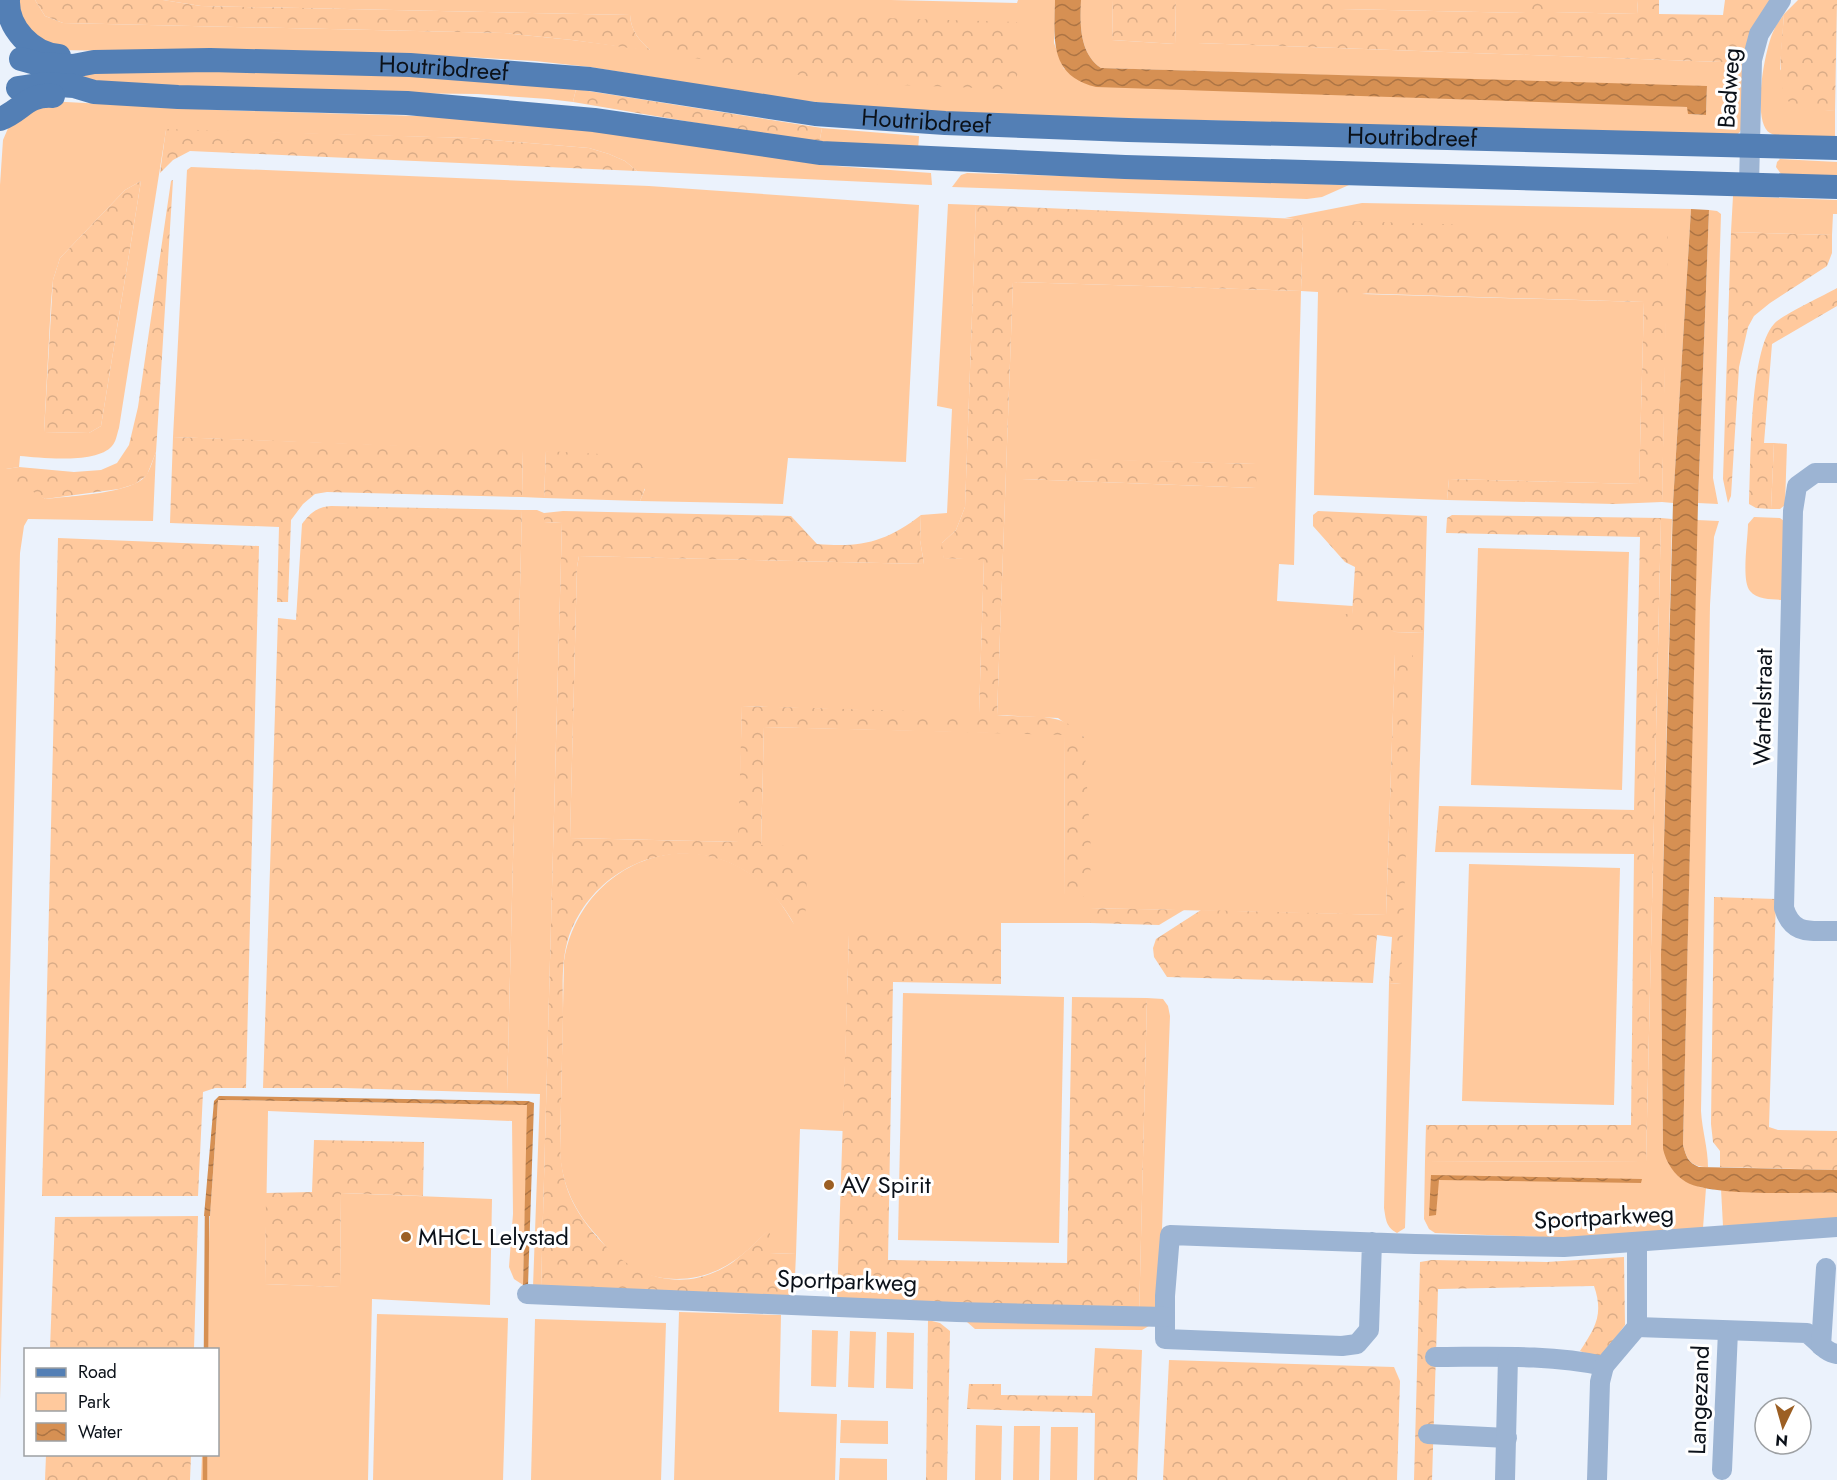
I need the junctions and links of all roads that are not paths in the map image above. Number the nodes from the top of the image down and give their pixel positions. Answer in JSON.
{"nodes":[{"id":1,"x":8,"y":0,"type":"edge"},
{"id":2,"x":1781,"y":0,"type":"edge"},
{"id":3,"x":0,"y":34,"type":"edge"},
{"id":4,"x":21,"y":59,"type":"junction"},
{"id":5,"x":94,"y":62,"type":"junction"},
{"id":6,"x":14,"y":100,"type":"edge"},
{"id":7,"x":0,"y":119,"type":"edge"},
{"id":8,"x":1751,"y":146,"type":"junction"},
{"id":9,"x":1837,"y":148,"type":"edge"},
{"id":10,"x":1749,"y":185,"type":"junction"},
{"id":11,"x":1837,"y":188,"type":"edge"},
{"id":12,"x":1837,"y":473,"type":"edge"},
{"id":13,"x":1837,"y":931,"type":"edge"},
{"id":14,"x":1837,"y":1227,"type":"edge"},
{"id":15,"x":1372,"y":1242,"type":"junction"},
{"id":16,"x":1637,"y":1243,"type":"junction"},
{"id":17,"x":1826,"y":1268,"type":"dead end"},
{"id":18,"x":527,"y":1294,"type":"dead end"},
{"id":19,"x":1165,"y":1317,"type":"junction"},
{"id":20,"x":1636,"y":1327,"type":"junction"},
{"id":21,"x":1728,"y":1331,"type":"junction"},
{"id":22,"x":1829,"y":1350,"type":"edge"},
{"id":23,"x":1435,"y":1357,"type":"dead end"},
{"id":24,"x":1508,"y":1357,"type":"junction"},
{"id":25,"x":1604,"y":1366,"type":"junction"},
{"id":26,"x":1428,"y":1434,"type":"dead end"},
{"id":27,"x":1507,"y":1438,"type":"junction"},
{"id":28,"x":1722,"y":1470,"type":"dead end"},
{"id":29,"x":1505,"y":1480,"type":"edge"},
{"id":30,"x":1597,"y":1480,"type":"edge"}],
"edges":[{"from":1,"to":5,"type":"main road"},
{"from":2,"to":8,"type":"street","name":"Badweg"},
{"from":3,"to":4,"type":"main road"},
{"from":4,"to":5,"type":"main road","name":"Houtribdreef"},
{"from":4,"to":6,"type":"main road"},
{"from":5,"to":8,"type":"main road","name":"Houtribdreef"},
{"from":6,"to":7,"type":"main road"},
{"from":6,"to":10,"type":"main road","name":"Houtribdreef"},
{"from":8,"to":9,"type":"main road","name":"Houtribdreef"},
{"from":8,"to":10,"type":"street","name":"Badweg"},
{"from":10,"to":11,"type":"main road","name":"Houtribdreef"},
{"from":12,"to":13,"type":"street","name":"Wartelstraat"},
{"from":14,"to":16,"type":"street","name":"Sportparkweg"},
{"from":15,"to":16,"type":"street","name":"Sportparkweg"},
{"from":15,"to":19,"type":"street","name":"Sportparkweg"},
{"from":15,"to":19,"type":"street","name":"Sportparkweg"},
{"from":16,"to":20,"type":"street"},
{"from":17,"to":22,"type":"street","name":"Langezand"},
{"from":18,"to":19,"type":"street","name":"Sportparkweg"},
{"from":20,"to":21,"type":"street","name":"Langezand"},
{"from":20,"to":25,"type":"street"},
{"from":21,"to":22,"type":"street","name":"Langezand"},
{"from":21,"to":28,"type":"street","name":"Langezand"},
{"from":23,"to":24,"type":"street"},
{"from":24,"to":25,"type":"street"},
{"from":24,"to":27,"type":"street"},
{"from":25,"to":30,"type":"street"},
{"from":26,"to":27,"type":"street"},
{"from":27,"to":29,"type":"street"}]}
